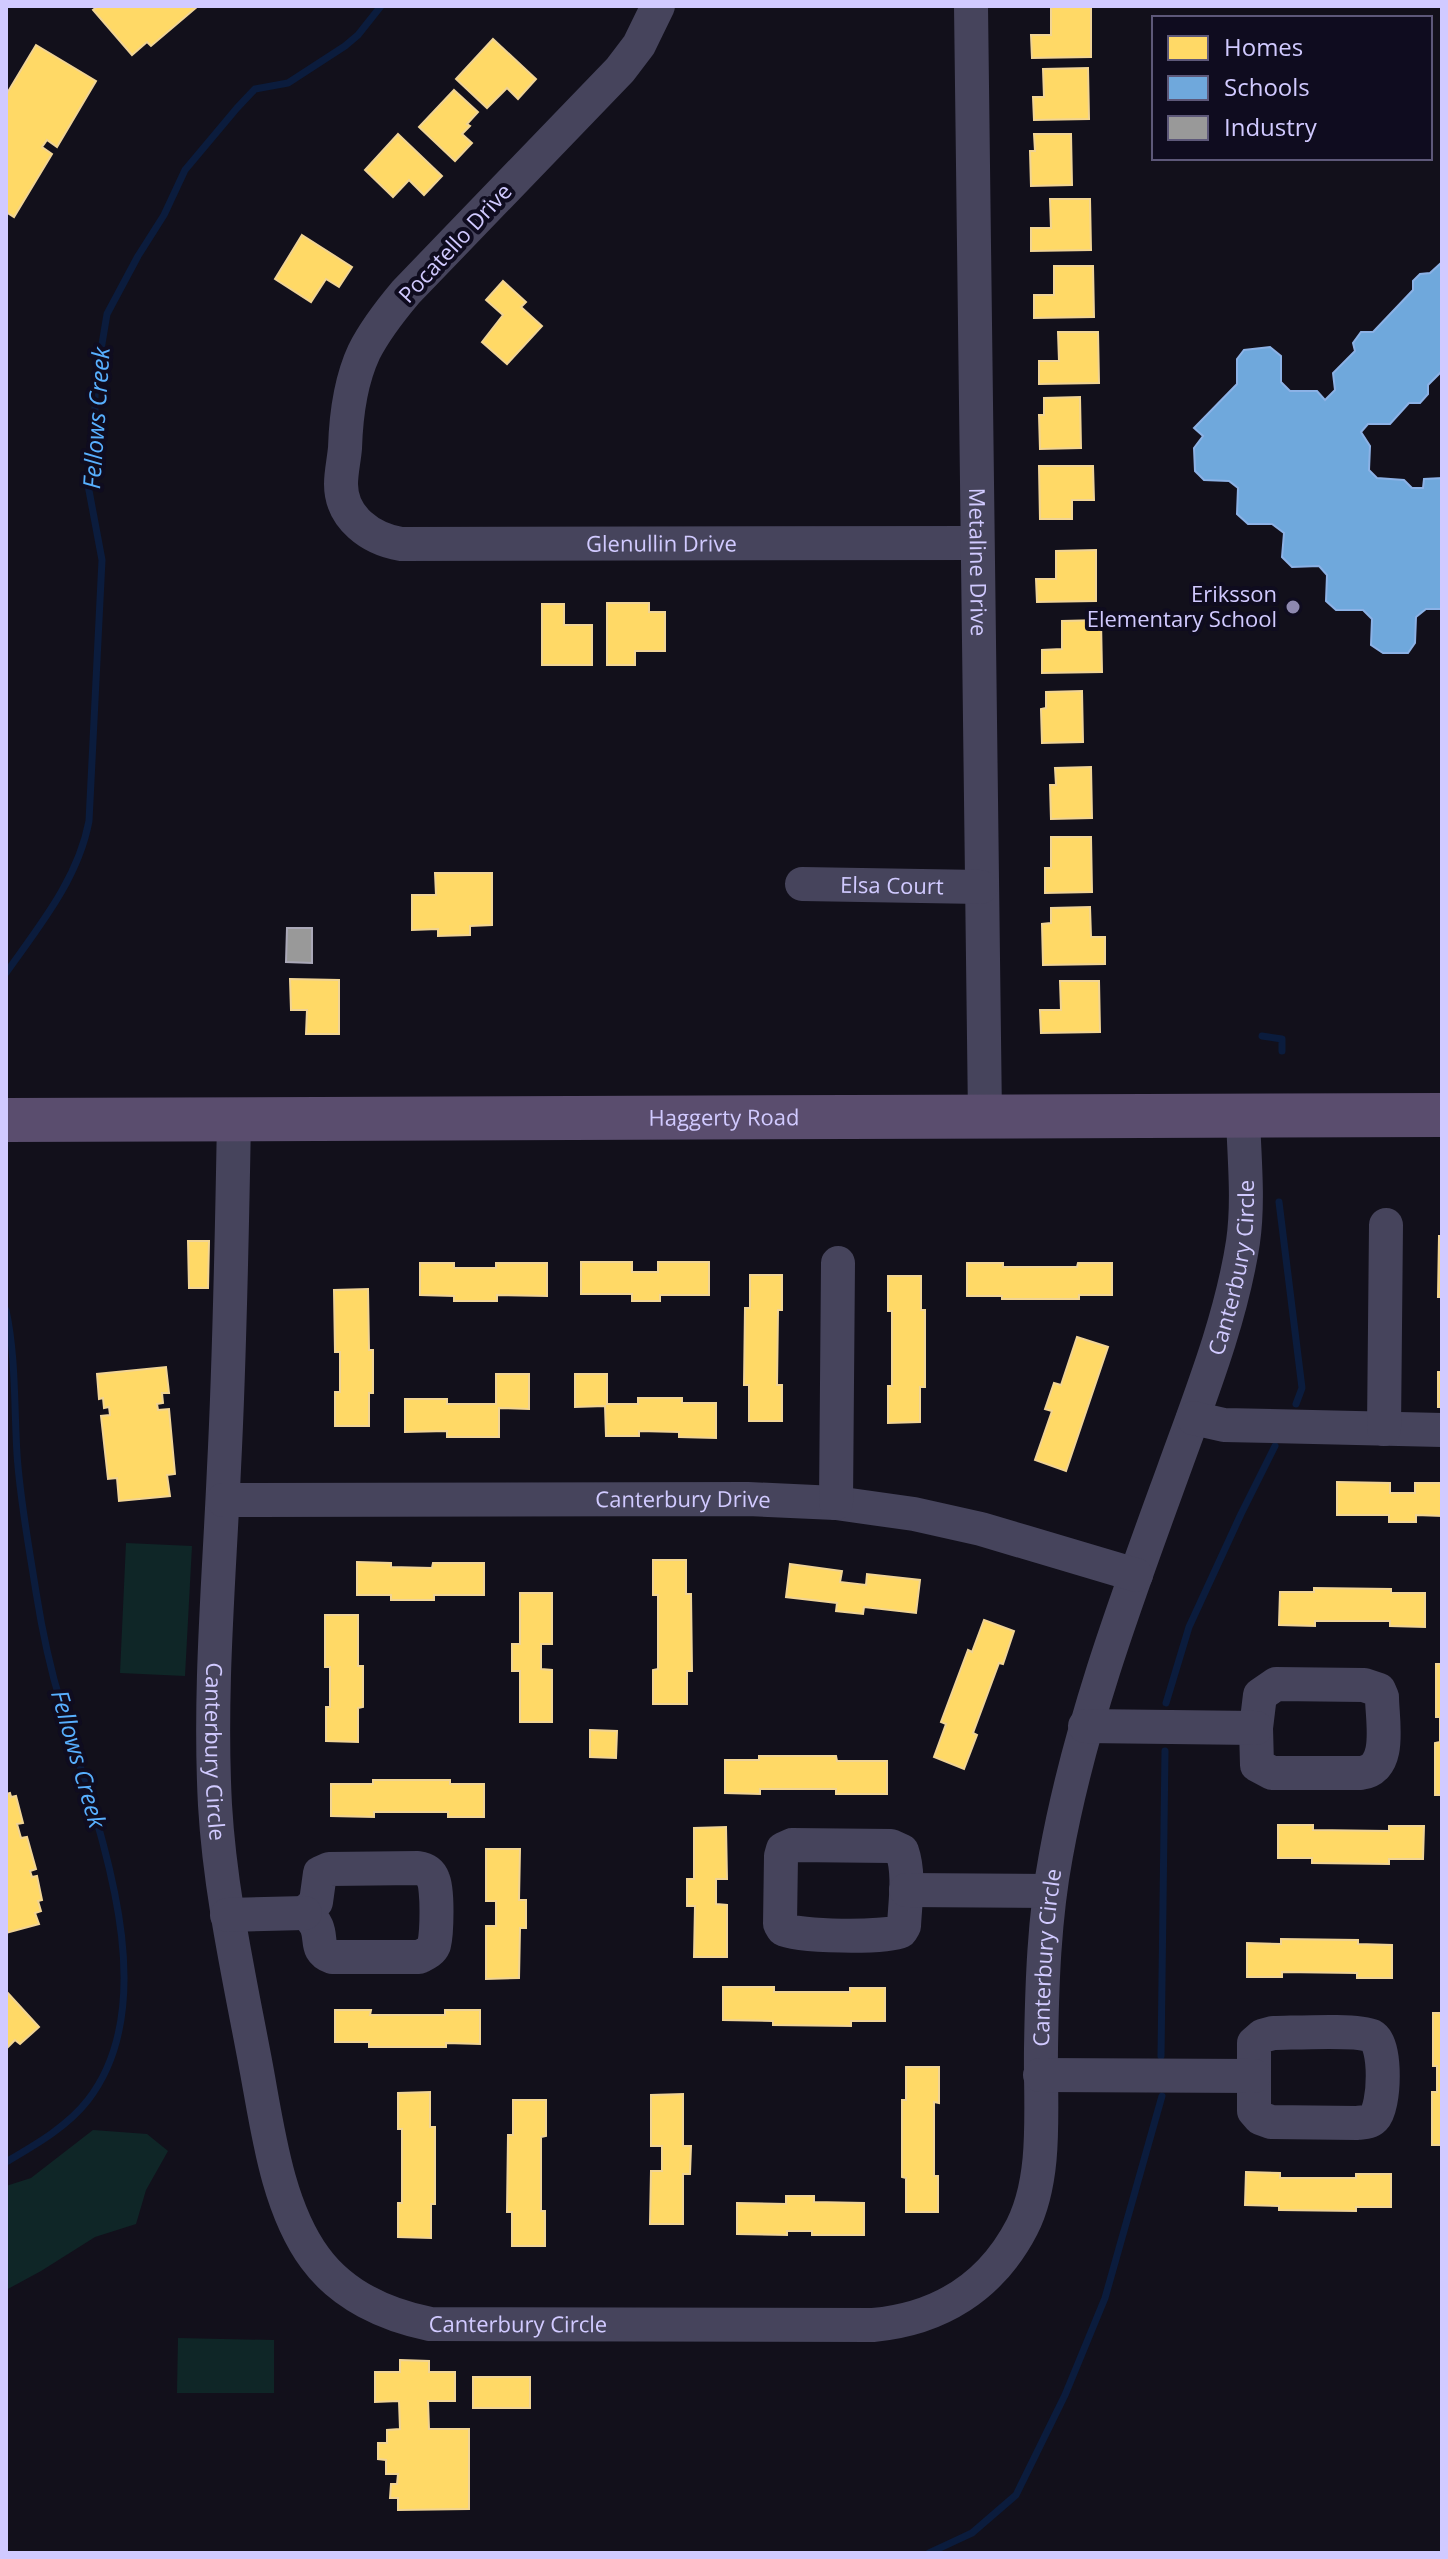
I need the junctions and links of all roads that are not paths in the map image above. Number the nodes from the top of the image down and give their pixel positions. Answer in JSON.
{"nodes":[{"id":1,"x":658,"y":6,"type":"edge"},
{"id":2,"x":971,"y":6,"type":"edge"},
{"id":3,"x":354,"y":518,"type":"joint"},
{"id":4,"x":977,"y":543,"type":"junction"},
{"id":5,"x":802,"y":884,"type":"dead end"},
{"id":6,"x":981,"y":887,"type":"junction"},
{"id":7,"x":1243,"y":1115,"type":"junction"},
{"id":8,"x":1442,"y":1115,"type":"edge"},
{"id":9,"x":985,"y":1117,"type":"junction"},
{"id":10,"x":234,"y":1118,"type":"junction"},
{"id":11,"x":21,"y":1120,"type":"edge"},
{"id":12,"x":1386,"y":1225,"type":"dead end"},
{"id":13,"x":838,"y":1263,"type":"dead end"},
{"id":14,"x":1193,"y":1418,"type":"junction"},
{"id":15,"x":1384,"y":1429,"type":"junction"},
{"id":16,"x":1442,"y":1430,"type":"edge"},
{"id":17,"x":223,"y":1500,"type":"junction"},
{"id":18,"x":836,"y":1503,"type":"junction"},
{"id":19,"x":1136,"y":1575,"type":"junction"},
{"id":20,"x":1085,"y":1726,"type":"junction"},
{"id":21,"x":1256,"y":1728,"type":"dead end"},
{"id":22,"x":906,"y":1890,"type":"dead end"},
{"id":23,"x":1050,"y":1891,"type":"junction"},
{"id":24,"x":305,"y":1913,"type":"dead end"},
{"id":25,"x":227,"y":1915,"type":"junction"},
{"id":26,"x":1040,"y":2075,"type":"junction"},
{"id":27,"x":1254,"y":2076,"type":"dead end"}],
"edges":[{"from":1,"to":3,"type":"street","name":"Pocatello Drive"},
{"from":2,"to":4,"type":"street","name":"Metaline Drive"},
{"from":3,"to":4,"type":"street","name":"Glenullin Drive"},
{"from":4,"to":6,"type":"street","name":"Metaline Drive"},
{"from":5,"to":6,"type":"street","name":"Elsa Court"},
{"from":6,"to":9,"type":"street","name":"Metaline Drive"},
{"from":7,"to":8,"type":"main road","name":"Haggerty Road"},
{"from":7,"to":9,"type":"main road","name":"Haggerty Road"},
{"from":7,"to":14,"type":"street","name":"Canterbury Circle"},
{"from":9,"to":10,"type":"main road","name":"Haggerty Road"},
{"from":10,"to":11,"type":"main road","name":"Haggerty Road"},
{"from":10,"to":17,"type":"street","name":"Canterbury Circle"},
{"from":12,"to":15,"type":"street"},
{"from":13,"to":18,"type":"street"},
{"from":14,"to":15,"type":"street"},
{"from":14,"to":19,"type":"street","name":"Canterbury Circle"},
{"from":15,"to":16,"type":"street"},
{"from":17,"to":18,"type":"street","name":"Canterbury Drive"},
{"from":17,"to":25,"type":"street","name":"Canterbury Circle"},
{"from":18,"to":19,"type":"street","name":"Canterbury Drive"},
{"from":19,"to":20,"type":"street","name":"Canterbury Circle"},
{"from":20,"to":21,"type":"street"},
{"from":20,"to":23,"type":"street","name":"Canterbury Circle"},
{"from":22,"to":23,"type":"street"},
{"from":23,"to":26,"type":"street","name":"Canterbury Circle"},
{"from":24,"to":25,"type":"street"},
{"from":25,"to":26,"type":"street","name":"Canterbury Circle"},
{"from":26,"to":27,"type":"street"}]}
